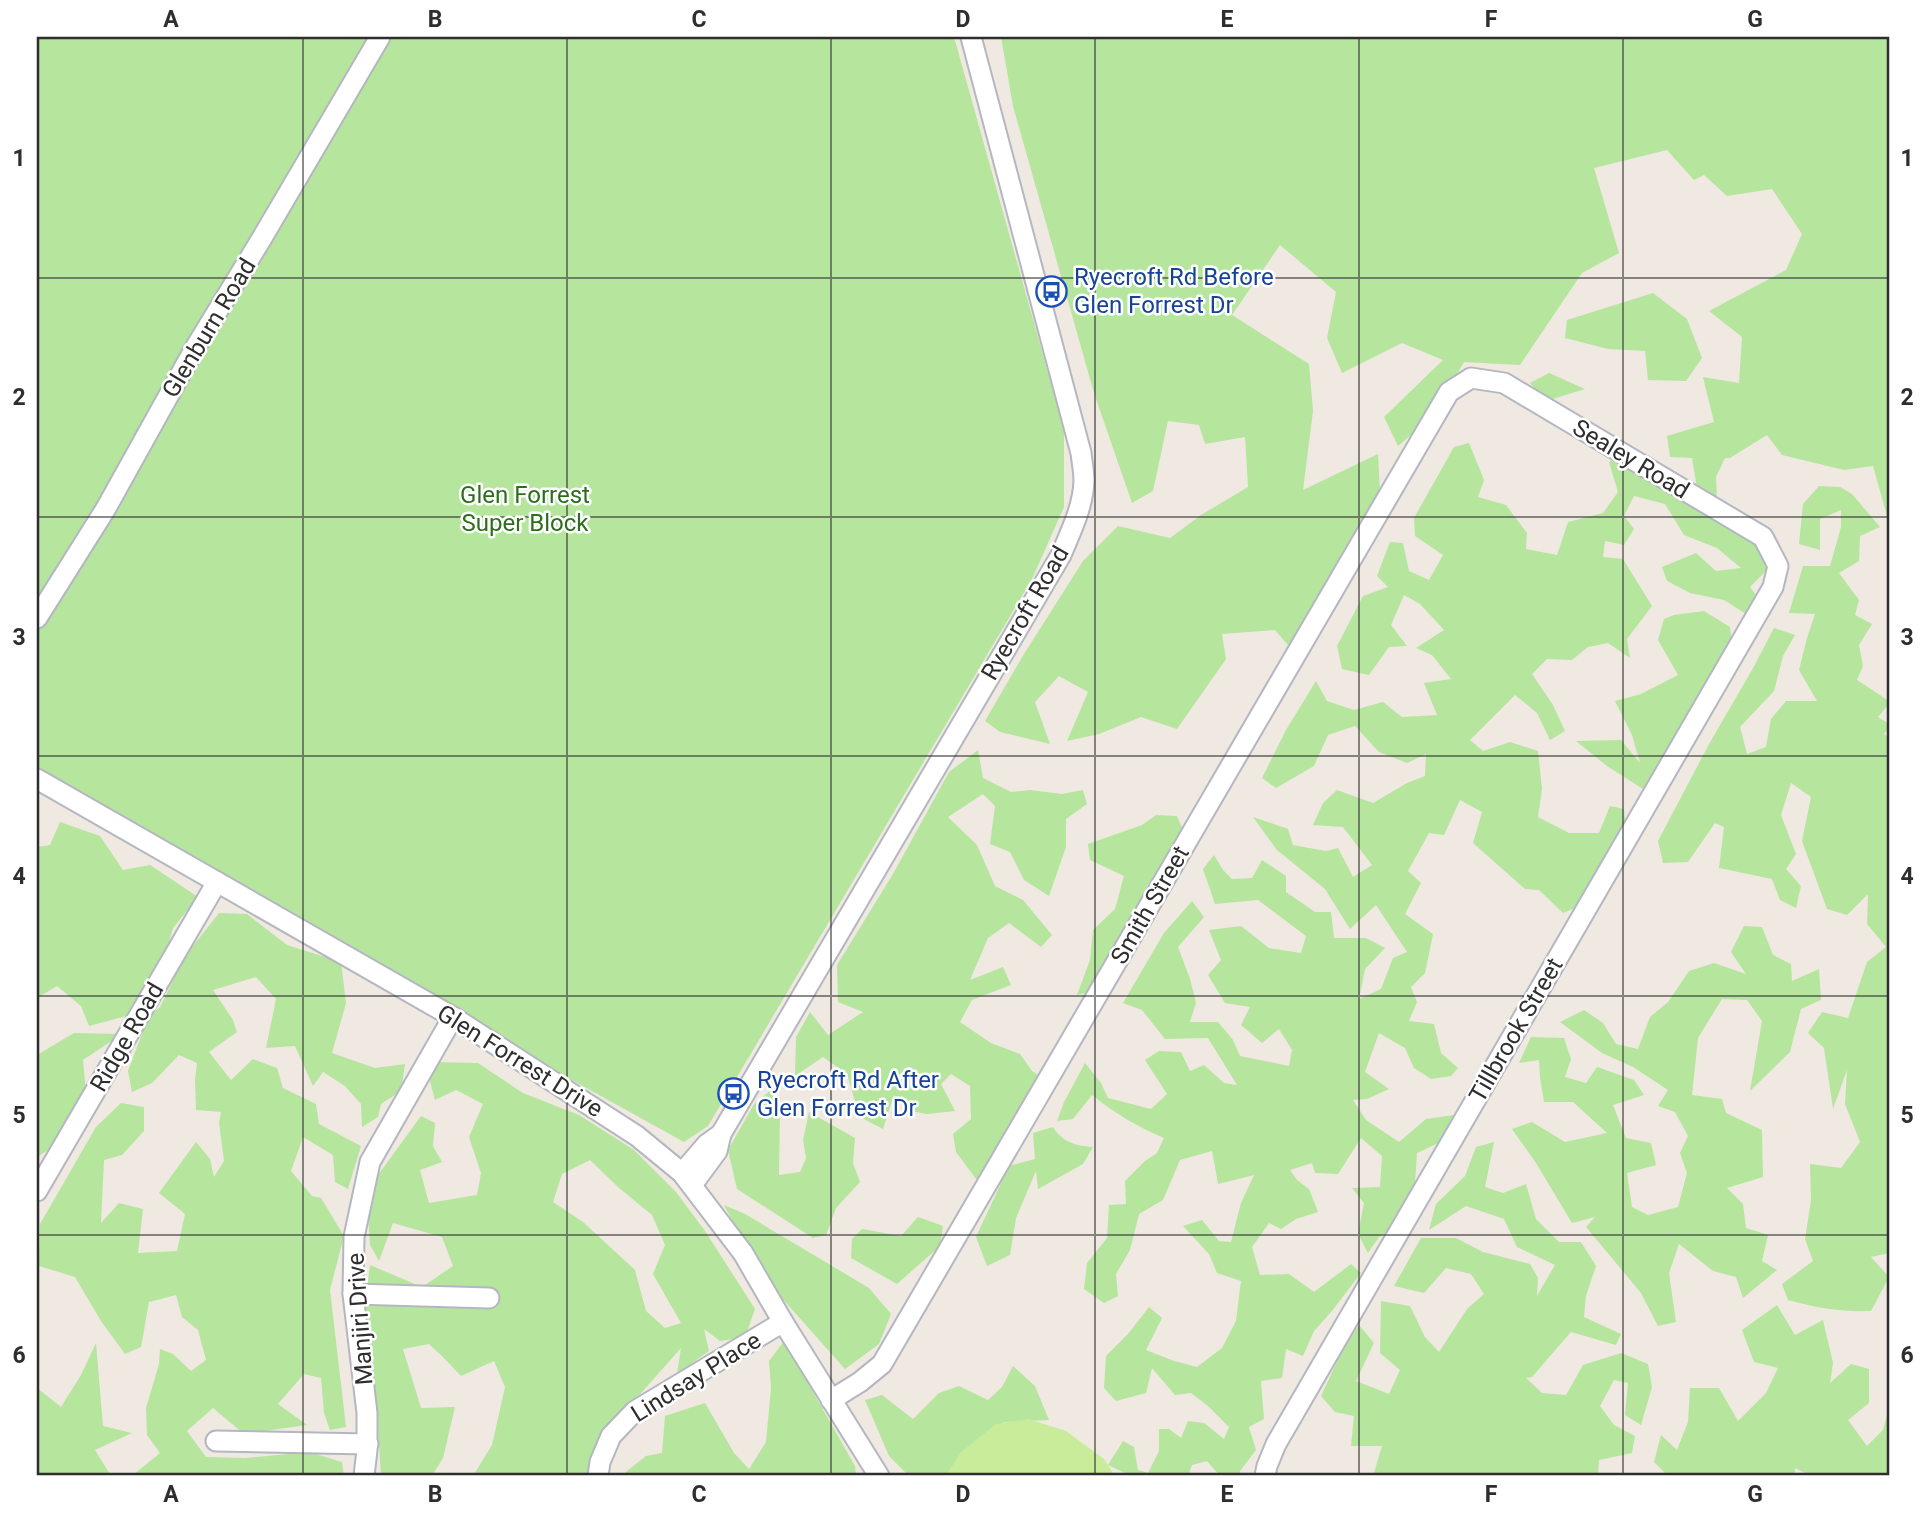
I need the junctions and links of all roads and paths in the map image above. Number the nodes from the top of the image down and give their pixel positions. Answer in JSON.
{"nodes":[{"id":1,"x":380,"y":37,"type":"edge"},
{"id":2,"x":971,"y":37,"type":"edge"},
{"id":3,"x":1448,"y":392,"type":"joint"},
{"id":4,"x":1773,"y":587,"type":"joint"},
{"id":5,"x":37,"y":618,"type":"edge"},
{"id":6,"x":37,"y":779,"type":"edge"},
{"id":7,"x":217,"y":882,"type":"junction"},
{"id":8,"x":453,"y":1017,"type":"junction"},
{"id":9,"x":687,"y":1179,"type":"junction"},
{"id":10,"x":37,"y":1191,"type":"edge"},
{"id":11,"x":353,"y":1294,"type":"junction"},
{"id":12,"x":489,"y":1298,"type":"dead end"},
{"id":13,"x":783,"y":1322,"type":"junction"},
{"id":14,"x":831,"y":1400,"type":"junction"},
{"id":15,"x":216,"y":1441,"type":"dead end"},
{"id":16,"x":368,"y":1444,"type":"junction"},
{"id":17,"x":364,"y":1476,"type":"edge"},
{"id":18,"x":598,"y":1476,"type":"edge"},
{"id":19,"x":879,"y":1476,"type":"edge"},
{"id":20,"x":1265,"y":1476,"type":"edge"}],
"edges":[{"from":1,"to":5,"type":"street","name":"Glenburn Road"},
{"from":2,"to":9,"type":"street","name":"Ryecroft Road"},
{"from":3,"to":4,"type":"street","name":"Sealey Road"},
{"from":3,"to":14,"type":"street","name":"Smith Street"},
{"from":4,"to":20,"type":"street","name":"Tillbrook Street"},
{"from":6,"to":7,"type":"street","name":"Glen Forrest Drive"},
{"from":7,"to":8,"type":"street","name":"Glen Forrest Drive"},
{"from":7,"to":10,"type":"street","name":"Ridge Road"},
{"from":8,"to":9,"type":"street","name":"Glen Forrest Drive"},
{"from":8,"to":11,"type":"street","name":"Manjiri Drive"},
{"from":9,"to":13,"type":"street","name":"Glen Forrest Drive"},
{"from":11,"to":12,"type":"street"},
{"from":11,"to":16,"type":"street","name":"Manjiri Drive"},
{"from":13,"to":14,"type":"street","name":"Glen Forrest Drive"},
{"from":13,"to":18,"type":"street","name":"Lindsay Place"},
{"from":14,"to":19,"type":"street","name":"Glen Forrest Drive"},
{"from":15,"to":16,"type":"street"},
{"from":16,"to":17,"type":"street","name":"Manjiri Drive"}]}
